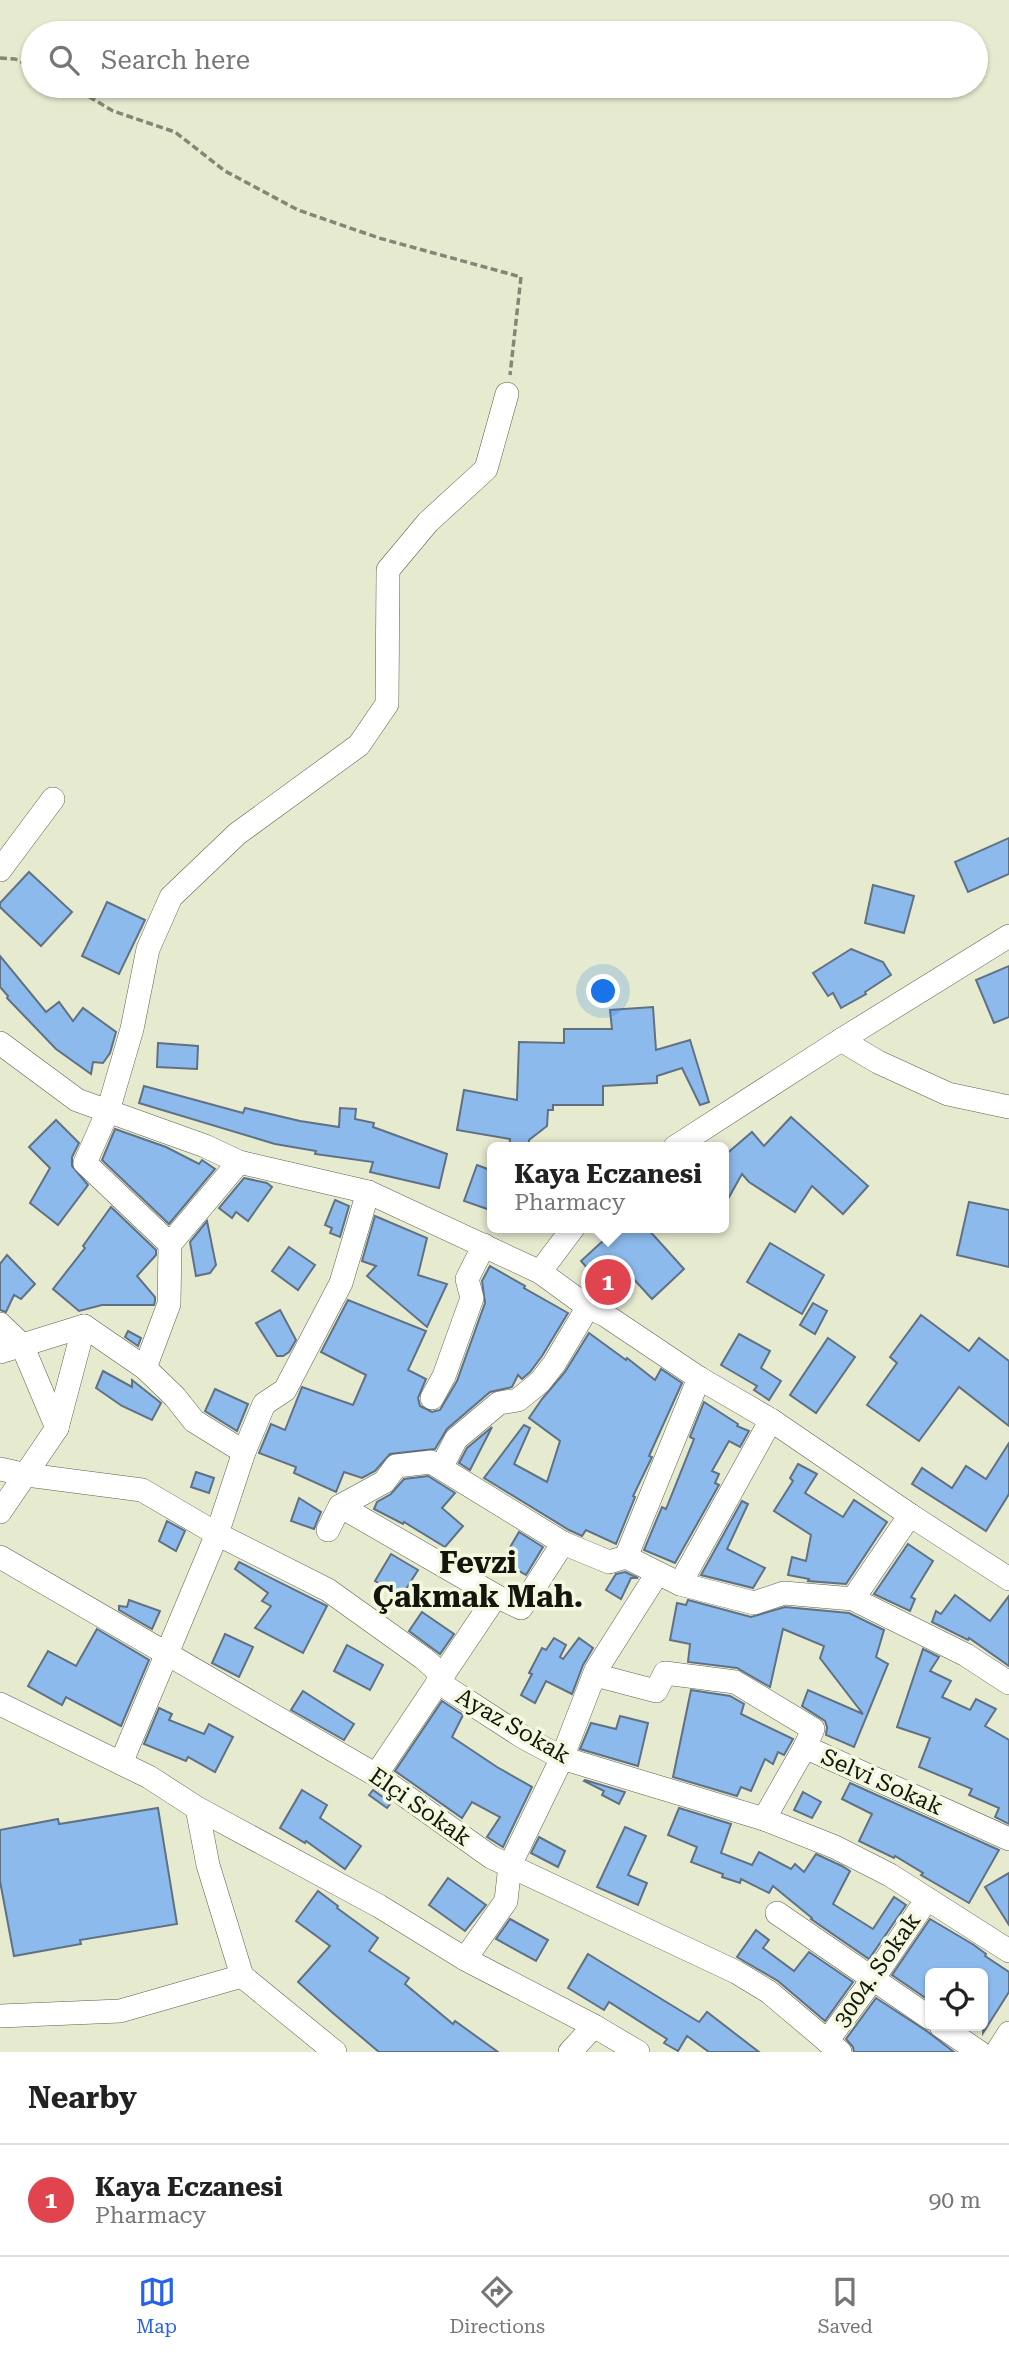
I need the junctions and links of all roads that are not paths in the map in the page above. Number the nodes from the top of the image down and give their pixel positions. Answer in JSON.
{"nodes":[{"id":1,"x":507,"y":394,"type":"road end"},
{"id":2,"x":53,"y":799,"type":"dead end"},
{"id":3,"x":0,"y":870,"type":"edge"},
{"id":4,"x":1009,"y":936,"type":"edge"},
{"id":5,"x":841,"y":1040,"type":"junction"},
{"id":6,"x":0,"y":1042,"type":"edge"},
{"id":7,"x":1009,"y":1107,"type":"edge"},
{"id":8,"x":107,"y":1111,"type":"junction"},
{"id":9,"x":683,"y":1142,"type":"edge"},
{"id":10,"x":239,"y":1162,"type":"junction"},
{"id":11,"x":368,"y":1192,"type":"junction"},
{"id":12,"x":569,"y":1233,"type":"edge"},
{"id":13,"x":170,"y":1244,"type":"junction"},
{"id":14,"x":484,"y":1245,"type":"junction"},
{"id":15,"x":540,"y":1272,"type":"junction"},
{"id":16,"x":588,"y":1307,"type":"junction"},
{"id":17,"x":0,"y":1324,"type":"edge"},
{"id":18,"x":84,"y":1326,"type":"junction"},
{"id":19,"x":22,"y":1345,"type":"junction"},
{"id":20,"x":0,"y":1352,"type":"edge"},
{"id":21,"x":145,"y":1368,"type":"junction"},
{"id":22,"x":698,"y":1378,"type":"junction"},
{"id":23,"x":432,"y":1398,"type":"dead end"},
{"id":24,"x":771,"y":1420,"type":"junction"},
{"id":25,"x":57,"y":1428,"type":"junction"},
{"id":26,"x":244,"y":1452,"type":"junction"},
{"id":27,"x":441,"y":1468,"type":"junction"},
{"id":28,"x":0,"y":1469,"type":"edge"},
{"id":29,"x":27,"y":1475,"type":"junction"},
{"id":30,"x":340,"y":1506,"type":"junction"},
{"id":31,"x":0,"y":1512,"type":"edge"},
{"id":32,"x":910,"y":1515,"type":"junction"},
{"id":33,"x":328,"y":1531,"type":"dead end"},
{"id":34,"x":217,"y":1534,"type":"junction"},
{"id":35,"x":563,"y":1543,"type":"junction"},
{"id":36,"x":0,"y":1557,"type":"edge"},
{"id":37,"x":626,"y":1557,"type":"junction"},
{"id":38,"x":1006,"y":1569,"type":"edge"},
{"id":39,"x":657,"y":1574,"type":"junction"},
{"id":40,"x":680,"y":1584,"type":"junction"},
{"id":41,"x":496,"y":1596,"type":"junction"},
{"id":42,"x":853,"y":1600,"type":"junction"},
{"id":43,"x":168,"y":1655,"type":"junction"},
{"id":44,"x":595,"y":1675,"type":"junction"},
{"id":45,"x":438,"y":1682,"type":"junction"},
{"id":46,"x":1009,"y":1683,"type":"edge"},
{"id":47,"x":0,"y":1704,"type":"edge"},
{"id":48,"x":805,"y":1747,"type":"junction"},
{"id":49,"x":562,"y":1758,"type":"junction"},
{"id":50,"x":121,"y":1763,"type":"junction"},
{"id":51,"x":376,"y":1775,"type":"junction"},
{"id":52,"x":197,"y":1808,"type":"junction"},
{"id":53,"x":764,"y":1819,"type":"junction"},
{"id":54,"x":1009,"y":1839,"type":"edge"},
{"id":55,"x":510,"y":1865,"type":"junction"},
{"id":56,"x":927,"y":1899,"type":"junction"},
{"id":57,"x":777,"y":1913,"type":"dead end"},
{"id":58,"x":1009,"y":1951,"type":"edge"},
{"id":59,"x":465,"y":1959,"type":"junction"},
{"id":60,"x":242,"y":1976,"type":"junction"},
{"id":61,"x":873,"y":1979,"type":"junction"},
{"id":62,"x":925,"y":2015,"type":"edge"},
{"id":63,"x":0,"y":2016,"type":"edge"},
{"id":64,"x":594,"y":2026,"type":"junction"},
{"id":65,"x":948,"y":2031,"type":"edge"},
{"id":66,"x":1009,"y":2033,"type":"edge"},
{"id":67,"x":825,"y":2046,"type":"edge"},
{"id":68,"x":335,"y":2052,"type":"edge"},
{"id":69,"x":570,"y":2052,"type":"edge"},
{"id":70,"x":638,"y":2052,"type":"edge"},
{"id":71,"x":979,"y":2052,"type":"edge"},
{"id":72,"x":997,"y":2052,"type":"edge"}],
"edges":[{"from":1,"to":8,"type":"street"},
{"from":2,"to":3,"type":"street"},
{"from":4,"to":5,"type":"street"},
{"from":5,"to":7,"type":"street"},
{"from":5,"to":9,"type":"street"},
{"from":6,"to":8,"type":"street"},
{"from":8,"to":10,"type":"street"},
{"from":8,"to":13,"type":"street"},
{"from":10,"to":11,"type":"street"},
{"from":10,"to":13,"type":"street"},
{"from":11,"to":14,"type":"street"},
{"from":11,"to":26,"type":"street"},
{"from":12,"to":15,"type":"street"},
{"from":13,"to":21,"type":"street"},
{"from":14,"to":15,"type":"street"},
{"from":14,"to":23,"type":"street"},
{"from":15,"to":16,"type":"street"},
{"from":16,"to":22,"type":"street"},
{"from":16,"to":27,"type":"street"},
{"from":17,"to":19,"type":"street"},
{"from":18,"to":19,"type":"street"},
{"from":18,"to":21,"type":"street"},
{"from":18,"to":25,"type":"street"},
{"from":19,"to":20,"type":"street"},
{"from":19,"to":25,"type":"street"},
{"from":21,"to":26,"type":"street"},
{"from":22,"to":24,"type":"street"},
{"from":22,"to":37,"type":"street"},
{"from":24,"to":32,"type":"street"},
{"from":24,"to":40,"type":"street"},
{"from":25,"to":29,"type":"street"},
{"from":26,"to":34,"type":"street"},
{"from":27,"to":30,"type":"street"},
{"from":27,"to":35,"type":"street"},
{"from":28,"to":29,"type":"street","name":"Ayaz Sokak"},
{"from":29,"to":31,"type":"street"},
{"from":29,"to":34,"type":"street","name":"Ayaz Sokak"},
{"from":30,"to":33,"type":"street"},
{"from":30,"to":41,"type":"street"},
{"from":32,"to":38,"type":"street"},
{"from":32,"to":42,"type":"street"},
{"from":34,"to":43,"type":"street"},
{"from":34,"to":45,"type":"street","name":"Ayaz Sokak"},
{"from":35,"to":37,"type":"street"},
{"from":35,"to":41,"type":"street"},
{"from":36,"to":43,"type":"street","name":"Elçi Sokak"},
{"from":37,"to":39,"type":"street"},
{"from":39,"to":40,"type":"street"},
{"from":39,"to":44,"type":"street"},
{"from":40,"to":42,"type":"street"},
{"from":41,"to":45,"type":"street"},
{"from":42,"to":46,"type":"street"},
{"from":43,"to":50,"type":"street"},
{"from":43,"to":51,"type":"street","name":"Elçi Sokak"},
{"from":44,"to":48,"type":"street","name":"Selvi Sokak"},
{"from":44,"to":49,"type":"street"},
{"from":45,"to":49,"type":"street","name":"Ayaz Sokak"},
{"from":45,"to":51,"type":"street"},
{"from":47,"to":50,"type":"street"},
{"from":48,"to":53,"type":"street"},
{"from":48,"to":54,"type":"street","name":"Selvi Sokak"},
{"from":49,"to":53,"type":"street","name":"Ayaz Sokak"},
{"from":49,"to":55,"type":"street"},
{"from":50,"to":52,"type":"street"},
{"from":51,"to":55,"type":"street","name":"Elçi Sokak"},
{"from":52,"to":59,"type":"street"},
{"from":52,"to":60,"type":"street"},
{"from":53,"to":56,"type":"street","name":"Ayaz Sokak"},
{"from":55,"to":59,"type":"street"},
{"from":55,"to":67,"type":"street","name":"Elçi Sokak"},
{"from":56,"to":58,"type":"street","name":"Ayaz Sokak"},
{"from":56,"to":61,"type":"street","name":"3004. Sokak"},
{"from":57,"to":61,"type":"street"},
{"from":59,"to":64,"type":"street"},
{"from":60,"to":63,"type":"street"},
{"from":60,"to":68,"type":"street"},
{"from":61,"to":62,"type":"street"},
{"from":61,"to":67,"type":"street","name":"3004. Sokak"},
{"from":64,"to":69,"type":"street"},
{"from":64,"to":70,"type":"street"},
{"from":65,"to":71,"type":"street"},
{"from":66,"to":72,"type":"street"}]}
